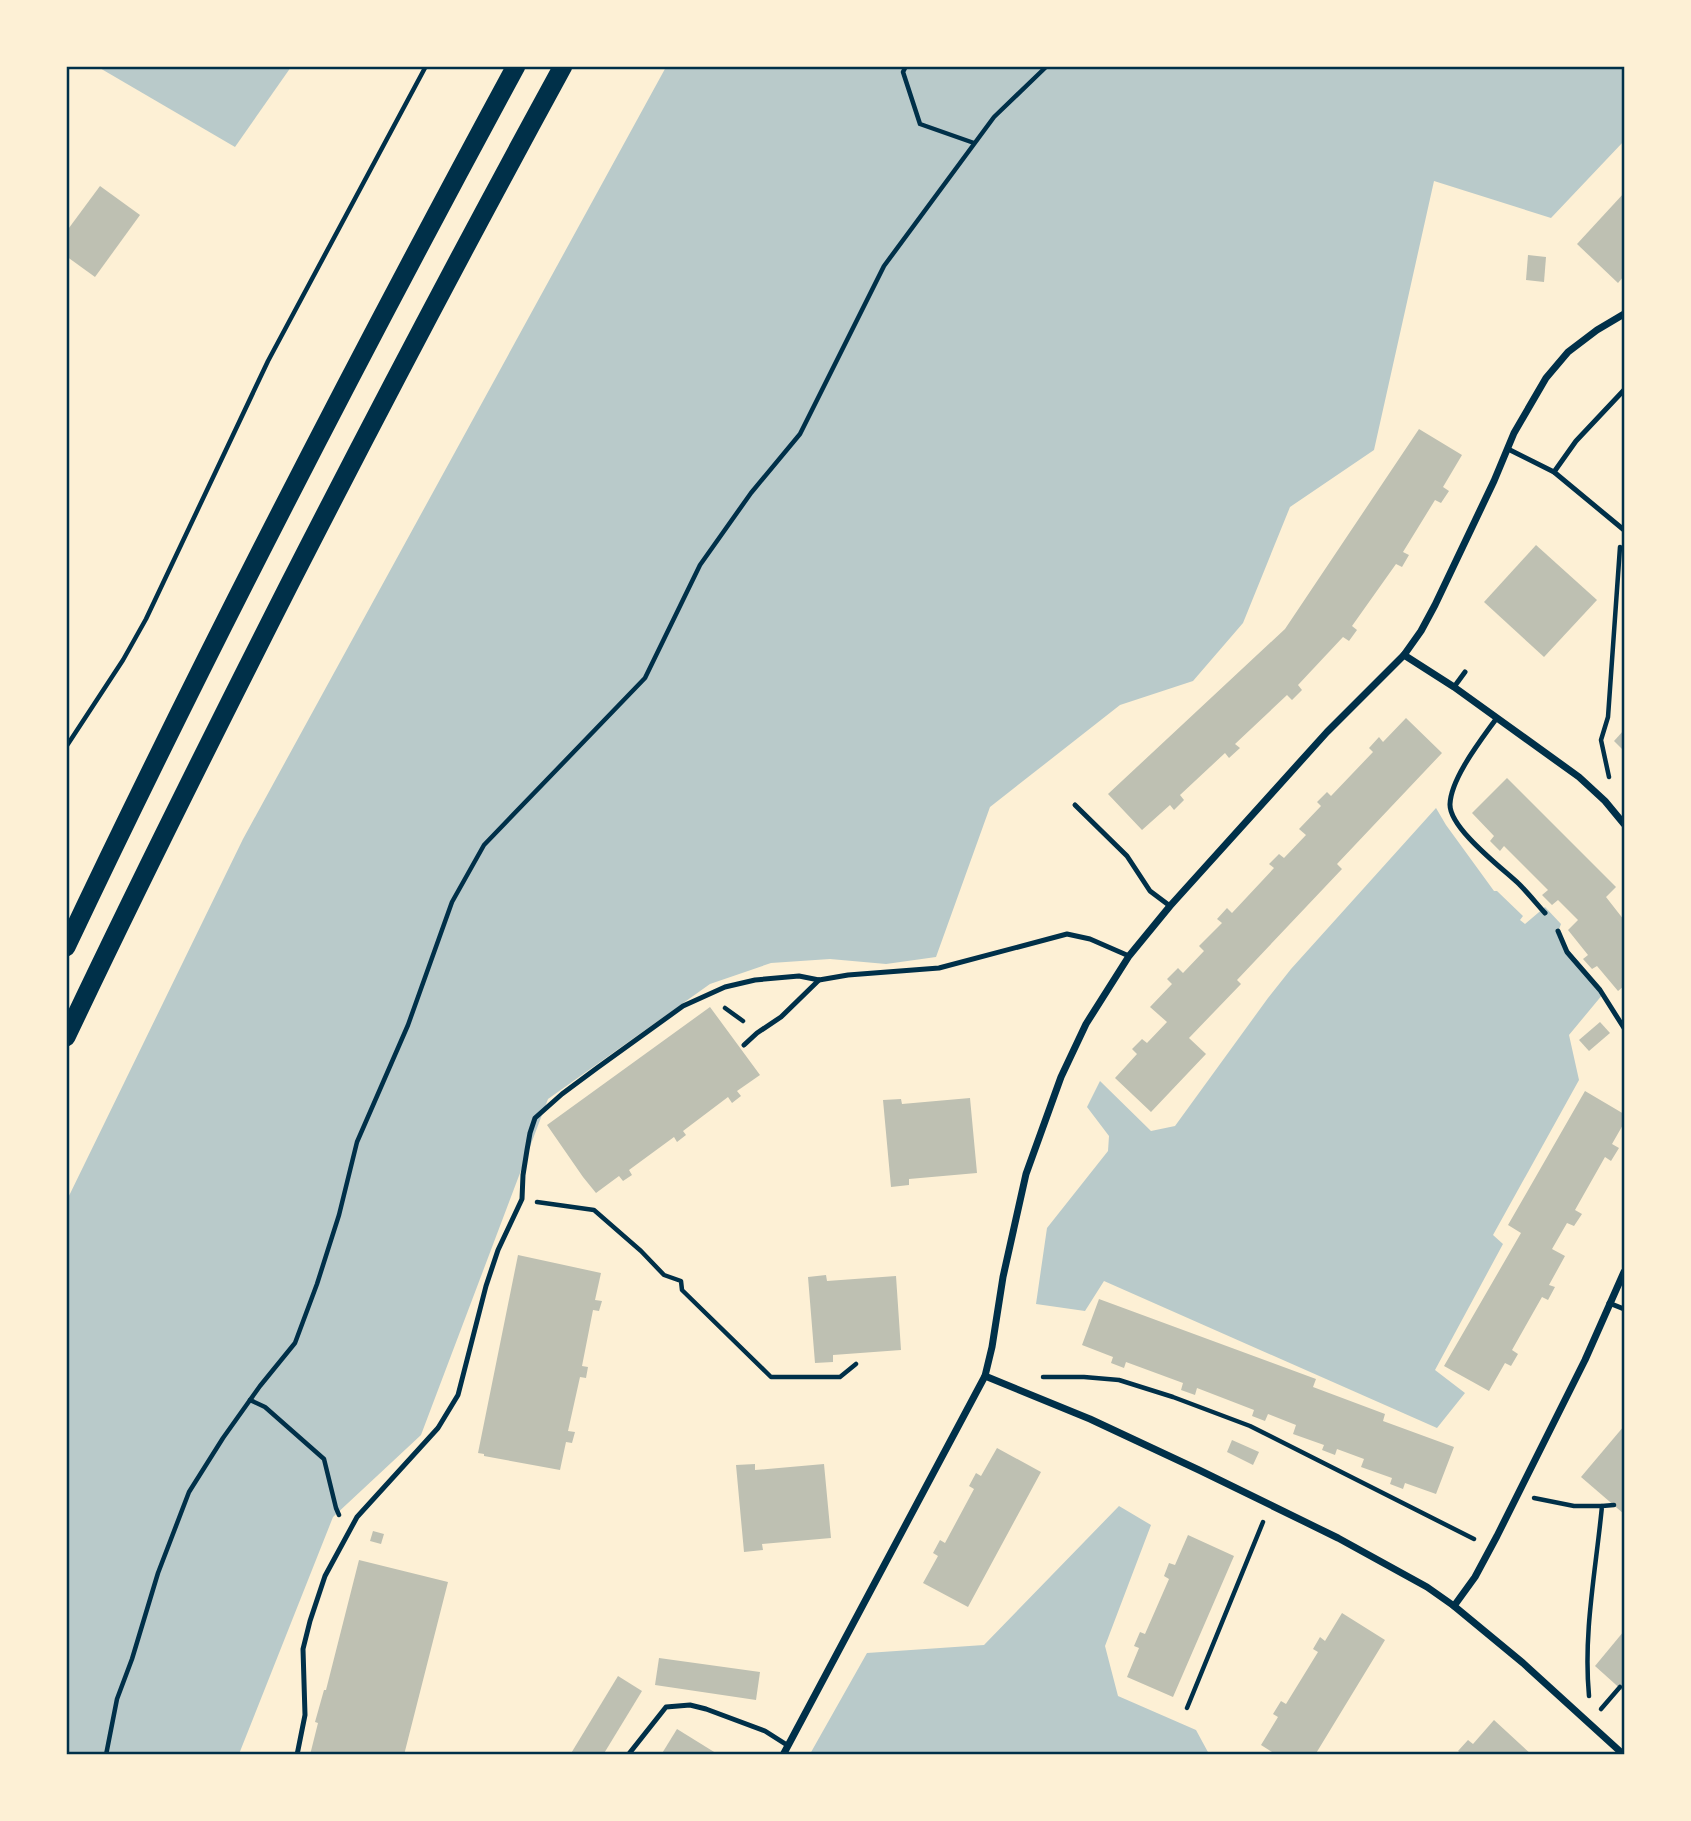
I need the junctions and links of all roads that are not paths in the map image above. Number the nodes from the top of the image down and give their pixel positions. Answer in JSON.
{"nodes":[{"id":1,"x":516,"y":66,"type":"edge"},
{"id":2,"x":563,"y":66,"type":"edge"},
{"id":3,"x":1625,"y":314,"type":"edge"},
{"id":4,"x":1625,"y":390,"type":"edge"},
{"id":5,"x":1508,"y":449,"type":"junction"},
{"id":6,"x":1554,"y":472,"type":"junction"},
{"id":7,"x":1623,"y":529,"type":"edge"},
{"id":8,"x":1404,"y":656,"type":"junction"},
{"id":9,"x":1465,"y":672,"type":"dead end"},
{"id":10,"x":1454,"y":687,"type":"junction"},
{"id":11,"x":1496,"y":719,"type":"junction"},
{"id":12,"x":1075,"y":805,"type":"dead end"},
{"id":13,"x":1625,"y":824,"type":"edge"},
{"id":14,"x":1170,"y":906,"type":"junction"},
{"id":15,"x":1545,"y":913,"type":"dead end"},
{"id":16,"x":1558,"y":931,"type":"dead end"},
{"id":17,"x":66,"y":947,"type":"edge"},
{"id":18,"x":1129,"y":956,"type":"junction"},
{"id":19,"x":819,"y":980,"type":"junction"},
{"id":20,"x":1625,"y":1028,"type":"edge"},
{"id":21,"x":66,"y":1037,"type":"edge"},
{"id":22,"x":744,"y":1045,"type":"dead end"},
{"id":23,"x":1625,"y":1272,"type":"edge"},
{"id":24,"x":1609,"y":1303,"type":"junction"},
{"id":25,"x":1625,"y":1309,"type":"edge"},
{"id":26,"x":985,"y":1376,"type":"junction"},
{"id":27,"x":1454,"y":1606,"type":"junction"},
{"id":28,"x":788,"y":1745,"type":"junction"},
{"id":29,"x":297,"y":1755,"type":"edge"},
{"id":30,"x":628,"y":1755,"type":"edge"},
{"id":31,"x":783,"y":1755,"type":"edge"},
{"id":32,"x":1624,"y":1755,"type":"edge"}],
"edges":[{"from":1,"to":17,"type":"highway"},
{"from":2,"to":21,"type":"highway"},
{"from":3,"to":5,"type":"street"},
{"from":4,"to":6,"type":"lane"},
{"from":5,"to":6,"type":"lane"},
{"from":5,"to":8,"type":"street"},
{"from":6,"to":7,"type":"lane"},
{"from":8,"to":10,"type":"street"},
{"from":8,"to":14,"type":"street"},
{"from":9,"to":10,"type":"lane"},
{"from":10,"to":11,"type":"street"},
{"from":11,"to":13,"type":"street"},
{"from":11,"to":15,"type":"lane"},
{"from":12,"to":14,"type":"lane"},
{"from":14,"to":18,"type":"street"},
{"from":16,"to":20,"type":"lane"},
{"from":18,"to":19,"type":"lane"},
{"from":18,"to":26,"type":"street"},
{"from":19,"to":22,"type":"lane"},
{"from":19,"to":29,"type":"lane"},
{"from":23,"to":24,"type":"street"},
{"from":24,"to":25,"type":"lane"},
{"from":24,"to":27,"type":"street"},
{"from":26,"to":27,"type":"street"},
{"from":26,"to":28,"type":"street"},
{"from":27,"to":32,"type":"street"},
{"from":28,"to":30,"type":"lane"},
{"from":28,"to":31,"type":"street"}]}
